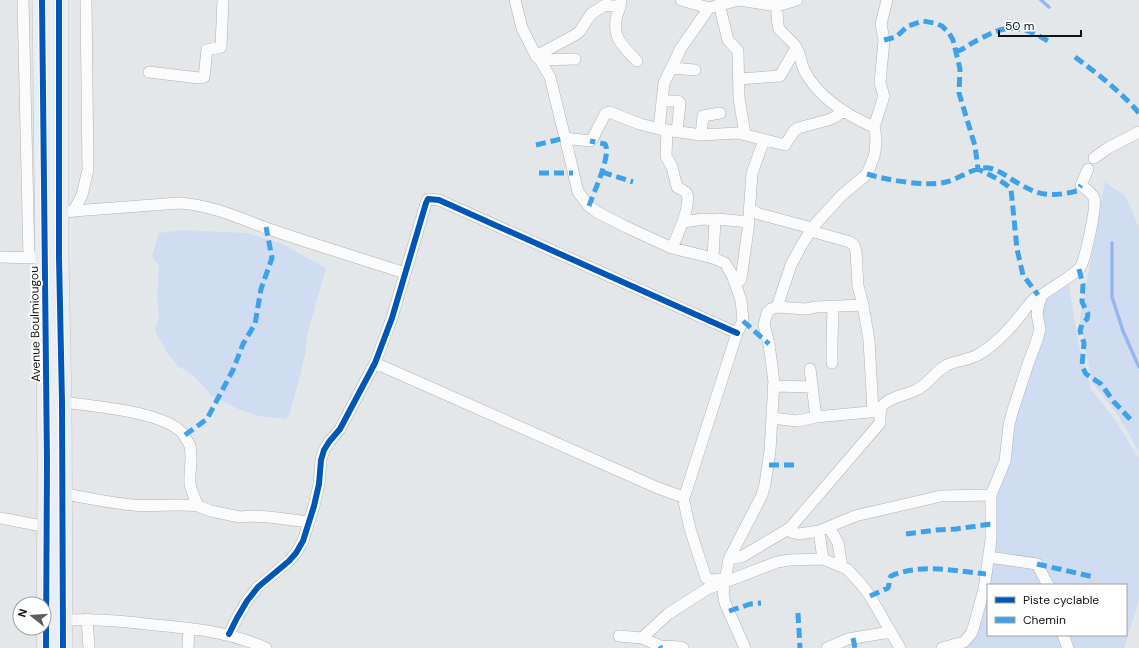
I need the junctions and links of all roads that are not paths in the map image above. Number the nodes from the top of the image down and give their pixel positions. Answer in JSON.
{"nodes":[{"id":1,"x":23,"y":0,"type":"edge"},
{"id":2,"x":42,"y":0,"type":"edge"},
{"id":3,"x":59,"y":0,"type":"edge"},
{"id":4,"x":86,"y":0,"type":"edge"},
{"id":5,"x":223,"y":0,"type":"edge"},
{"id":6,"x":515,"y":0,"type":"edge"},
{"id":7,"x":681,"y":0,"type":"edge"},
{"id":8,"x":798,"y":0,"type":"edge"},
{"id":9,"x":887,"y":0,"type":"edge"},
{"id":10,"x":604,"y":3,"type":"edge"},
{"id":11,"x":621,"y":3,"type":"edge"},
{"id":12,"x":776,"y":3,"type":"edge"},
{"id":13,"x":720,"y":4,"type":"edge"},
{"id":14,"x":796,"y":48,"type":"junction"},
{"id":15,"x":538,"y":58,"type":"junction"},
{"id":16,"x":575,"y":59,"type":"dead end"},
{"id":17,"x":637,"y":61,"type":"dead end"},
{"id":18,"x":672,"y":68,"type":"junction"},
{"id":19,"x":695,"y":70,"type":"dead end"},
{"id":20,"x":149,"y":72,"type":"dead end"},
{"id":21,"x":739,"y":79,"type":"junction"},
{"id":22,"x":662,"y":101,"type":"junction"},
{"id":23,"x":843,"y":111,"type":"junction"},
{"id":24,"x":720,"y":113,"type":"dead end"},
{"id":25,"x":874,"y":127,"type":"junction"},
{"id":26,"x":668,"y":130,"type":"junction"},
{"id":27,"x":1139,"y":132,"type":"edge"},
{"id":28,"x":745,"y":134,"type":"junction"},
{"id":29,"x":701,"y":135,"type":"junction"},
{"id":30,"x":565,"y":138,"type":"junction"},
{"id":31,"x":764,"y":140,"type":"junction"},
{"id":32,"x":1094,"y":158,"type":"dead end"},
{"id":33,"x":1088,"y":169,"type":"dead end"},
{"id":34,"x":749,"y":209,"type":"junction"},
{"id":35,"x":66,"y":212,"type":"junction"},
{"id":36,"x":715,"y":220,"type":"junction"},
{"id":37,"x":683,"y":222,"type":"junction"},
{"id":38,"x":749,"y":222,"type":"junction"},
{"id":39,"x":811,"y":229,"type":"junction"},
{"id":40,"x":672,"y":248,"type":"junction"},
{"id":41,"x":0,"y":257,"type":"edge"},
{"id":42,"x":44,"y":258,"type":"junction"},
{"id":43,"x":713,"y":258,"type":"junction"},
{"id":44,"x":406,"y":273,"type":"junction"},
{"id":45,"x":736,"y":285,"type":"junction"},
{"id":46,"x":1042,"y":295,"type":"junction"},
{"id":47,"x":863,"y":304,"type":"junction"},
{"id":48,"x":833,"y":306,"type":"junction"},
{"id":49,"x":776,"y":307,"type":"junction"},
{"id":50,"x":737,"y":333,"type":"junction"},
{"id":51,"x":375,"y":363,"type":"junction"},
{"id":52,"x":832,"y":363,"type":"dead end"},
{"id":53,"x":810,"y":369,"type":"dead end"},
{"id":54,"x":773,"y":386,"type":"junction"},
{"id":55,"x":812,"y":387,"type":"junction"},
{"id":56,"x":62,"y":402,"type":"junction"},
{"id":57,"x":877,"y":411,"type":"junction"},
{"id":58,"x":816,"y":417,"type":"junction"},
{"id":59,"x":772,"y":418,"type":"junction"},
{"id":60,"x":63,"y":494,"type":"junction"},
{"id":61,"x":991,"y":495,"type":"junction"},
{"id":62,"x":683,"y":497,"type":"junction"},
{"id":63,"x":198,"y":506,"type":"junction"},
{"id":64,"x":0,"y":518,"type":"edge"},
{"id":65,"x":309,"y":522,"type":"junction"},
{"id":66,"x":47,"y":526,"type":"junction"},
{"id":67,"x":790,"y":528,"type":"junction"},
{"id":68,"x":824,"y":529,"type":"junction"},
{"id":69,"x":989,"y":557,"type":"junction"},
{"id":70,"x":729,"y":559,"type":"junction"},
{"id":71,"x":823,"y":559,"type":"junction"},
{"id":72,"x":842,"y":567,"type":"junction"},
{"id":73,"x":725,"y":581,"type":"junction"},
{"id":74,"x":1047,"y":584,"type":"edge"},
{"id":75,"x":87,"y":619,"type":"junction"},
{"id":76,"x":64,"y":620,"type":"junction"},
{"id":77,"x":189,"y":628,"type":"junction"},
{"id":78,"x":890,"y":632,"type":"junction"},
{"id":79,"x":229,"y":634,"type":"junction"},
{"id":80,"x":619,"y":636,"type":"dead end"},
{"id":81,"x":1063,"y":636,"type":"edge"},
{"id":82,"x":642,"y":638,"type":"junction"},
{"id":83,"x":46,"y":648,"type":"edge"},
{"id":84,"x":64,"y":648,"type":"edge"},
{"id":85,"x":89,"y":648,"type":"edge"},
{"id":86,"x":188,"y":648,"type":"edge"},
{"id":87,"x":266,"y":648,"type":"edge"},
{"id":88,"x":683,"y":648,"type":"edge"},
{"id":89,"x":745,"y":648,"type":"edge"},
{"id":90,"x":827,"y":648,"type":"edge"},
{"id":91,"x":900,"y":648,"type":"edge"},
{"id":92,"x":942,"y":648,"type":"edge"},
{"id":93,"x":1068,"y":648,"type":"edge"}],
"edges":[{"from":1,"to":42,"type":"street"},
{"from":2,"to":42,"type":"highway","name":"Avenue Boulmiougou"},
{"from":3,"to":35,"type":"highway","name":"Avenue Boulmiougou"},
{"from":4,"to":35,"type":"street"},
{"from":5,"to":20,"type":"street"},
{"from":6,"to":15,"type":"street"},
{"from":7,"to":13,"type":"street"},
{"from":8,"to":12,"type":"street"},
{"from":9,"to":25,"type":"street"},
{"from":10,"to":11,"type":"street"},
{"from":10,"to":15,"type":"street"},
{"from":11,"to":17,"type":"street"},
{"from":12,"to":13,"type":"street"},
{"from":12,"to":14,"type":"street"},
{"from":13,"to":18,"type":"street"},
{"from":13,"to":21,"type":"street"},
{"from":14,"to":21,"type":"street"},
{"from":14,"to":23,"type":"street"},
{"from":15,"to":16,"type":"street"},
{"from":15,"to":30,"type":"street"},
{"from":18,"to":19,"type":"street"},
{"from":18,"to":22,"type":"street"},
{"from":21,"to":28,"type":"street"},
{"from":22,"to":26,"type":"street"},
{"from":22,"to":26,"type":"street"},
{"from":23,"to":25,"type":"street"},
{"from":23,"to":31,"type":"street"},
{"from":24,"to":29,"type":"street"},
{"from":25,"to":39,"type":"street"},
{"from":26,"to":29,"type":"street"},
{"from":26,"to":30,"type":"street"},
{"from":26,"to":37,"type":"street"},
{"from":27,"to":32,"type":"street"},
{"from":28,"to":29,"type":"street"},
{"from":28,"to":31,"type":"street"},
{"from":30,"to":40,"type":"street"},
{"from":31,"to":34,"type":"street"},
{"from":33,"to":46,"type":"street"},
{"from":34,"to":38,"type":"street"},
{"from":34,"to":39,"type":"street"},
{"from":35,"to":42,"type":"highway","name":"Avenue Boulmiougou"},
{"from":35,"to":44,"type":"street"},
{"from":36,"to":37,"type":"street"},
{"from":36,"to":38,"type":"street"},
{"from":36,"to":43,"type":"street"},
{"from":37,"to":40,"type":"street"},
{"from":38,"to":45,"type":"street"},
{"from":39,"to":47,"type":"street"},
{"from":39,"to":49,"type":"street"},
{"from":40,"to":43,"type":"street"},
{"from":41,"to":42,"type":"street"},
{"from":42,"to":56,"type":"highway","name":"Avenue Boulmiougou"},
{"from":42,"to":66,"type":"highway","name":"Avenue Boulmiougou"},
{"from":43,"to":45,"type":"street"},
{"from":44,"to":50,"type":"street"},
{"from":44,"to":51,"type":"street"},
{"from":45,"to":50,"type":"street"},
{"from":46,"to":57,"type":"street"},
{"from":46,"to":61,"type":"street"},
{"from":47,"to":48,"type":"street"},
{"from":47,"to":57,"type":"street"},
{"from":48,"to":49,"type":"street"},
{"from":48,"to":52,"type":"street"},
{"from":49,"to":54,"type":"street"},
{"from":50,"to":62,"type":"street"},
{"from":51,"to":62,"type":"street"},
{"from":51,"to":65,"type":"street"},
{"from":53,"to":55,"type":"street"},
{"from":54,"to":55,"type":"street"},
{"from":54,"to":59,"type":"street"},
{"from":55,"to":58,"type":"street"},
{"from":56,"to":60,"type":"highway","name":"Avenue Boulmiougou"},
{"from":56,"to":63,"type":"street"},
{"from":57,"to":58,"type":"street"},
{"from":57,"to":67,"type":"street"},
{"from":58,"to":59,"type":"street"},
{"from":59,"to":70,"type":"street"},
{"from":60,"to":63,"type":"street"},
{"from":60,"to":76,"type":"highway","name":"Avenue Boulmiougou"},
{"from":61,"to":68,"type":"street"},
{"from":61,"to":69,"type":"street"},
{"from":62,"to":73,"type":"street"},
{"from":63,"to":65,"type":"street"},
{"from":64,"to":66,"type":"street"},
{"from":65,"to":79,"type":"street"},
{"from":66,"to":83,"type":"highway","name":"Avenue Boulmiougou"},
{"from":67,"to":68,"type":"street"},
{"from":67,"to":70,"type":"street"},
{"from":68,"to":71,"type":"street"},
{"from":68,"to":72,"type":"street"},
{"from":69,"to":74,"type":"street"},
{"from":69,"to":92,"type":"street"},
{"from":70,"to":73,"type":"street"},
{"from":71,"to":72,"type":"street"},
{"from":71,"to":73,"type":"street"},
{"from":72,"to":78,"type":"street"},
{"from":73,"to":82,"type":"street"},
{"from":73,"to":89,"type":"street"},
{"from":75,"to":76,"type":"street"},
{"from":75,"to":77,"type":"street"},
{"from":75,"to":85,"type":"street"},
{"from":76,"to":84,"type":"highway","name":"Avenue Boulmiougou"},
{"from":77,"to":79,"type":"street"},
{"from":77,"to":86,"type":"street"},
{"from":78,"to":90,"type":"street"},
{"from":78,"to":91,"type":"street"},
{"from":79,"to":87,"type":"street"},
{"from":80,"to":82,"type":"street"},
{"from":81,"to":93,"type":"street"},
{"from":82,"to":88,"type":"street"}]}
